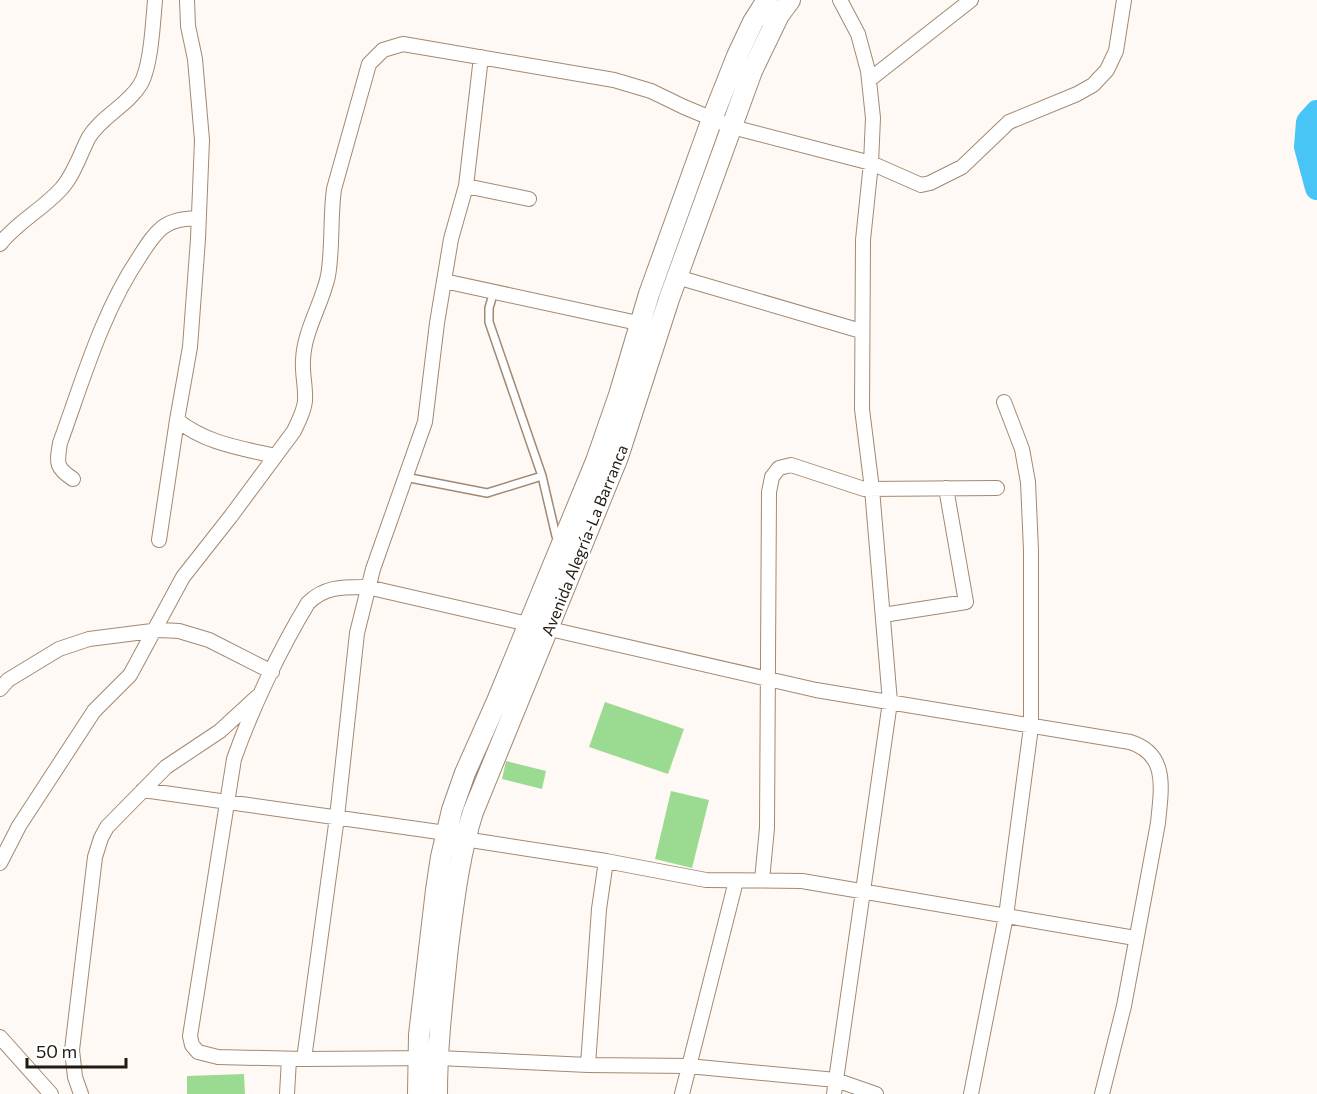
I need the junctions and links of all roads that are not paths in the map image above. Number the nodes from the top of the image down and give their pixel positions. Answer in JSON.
{"nodes":[{"id":1,"x":156,"y":0,"type":"edge"},
{"id":2,"x":186,"y":0,"type":"edge"},
{"id":3,"x":767,"y":0,"type":"edge"},
{"id":4,"x":790,"y":0,"type":"edge"},
{"id":5,"x":840,"y":0,"type":"edge"},
{"id":6,"x":970,"y":0,"type":"edge"},
{"id":7,"x":1124,"y":0,"type":"edge"},
{"id":8,"x":480,"y":57,"type":"junction"},
{"id":9,"x":869,"y":80,"type":"junction"},
{"id":10,"x":712,"y":119,"type":"junction"},
{"id":11,"x":732,"y":127,"type":"junction"},
{"id":12,"x":871,"y":163,"type":"junction"},
{"id":13,"x":466,"y":186,"type":"junction"},
{"id":14,"x":529,"y":199,"type":"dead end"},
{"id":15,"x":198,"y":218,"type":"junction"},
{"id":16,"x":0,"y":244,"type":"edge"},
{"id":17,"x":677,"y":277,"type":"junction"},
{"id":18,"x":444,"y":281,"type":"junction"},
{"id":19,"x":494,"y":291,"type":"junction"},
{"id":20,"x":639,"y":324,"type":"junction"},
{"id":21,"x":659,"y":328,"type":"junction"},
{"id":22,"x":861,"y":331,"type":"junction"},
{"id":23,"x":1004,"y":402,"type":"dead end"},
{"id":24,"x":177,"y":420,"type":"junction"},
{"id":25,"x":275,"y":456,"type":"junction"},
{"id":26,"x":542,"y":476,"type":"junction"},
{"id":27,"x":405,"y":477,"type":"junction"},
{"id":28,"x":73,"y":479,"type":"dead end"},
{"id":29,"x":997,"y":488,"type":"dead end"},
{"id":30,"x":872,"y":489,"type":"junction"},
{"id":31,"x":946,"y":489,"type":"junction"},
{"id":32,"x":159,"y":540,"type":"dead end"},
{"id":33,"x":563,"y":543,"type":"junction"},
{"id":34,"x":367,"y":587,"type":"junction"},
{"id":35,"x":883,"y":615,"type":"junction"},
{"id":36,"x":529,"y":624,"type":"junction"},
{"id":37,"x":549,"y":629,"type":"junction"},
{"id":38,"x":153,"y":631,"type":"junction"},
{"id":39,"x":272,"y":672,"type":"junction"},
{"id":40,"x":767,"y":680,"type":"junction"},
{"id":41,"x":0,"y":689,"type":"edge"},
{"id":42,"x":263,"y":691,"type":"junction"},
{"id":43,"x":890,"y":702,"type":"junction"},
{"id":44,"x":1031,"y":726,"type":"junction"},
{"id":45,"x":143,"y":790,"type":"junction"},
{"id":46,"x":227,"y":802,"type":"junction"},
{"id":47,"x":337,"y":817,"type":"junction"},
{"id":48,"x":455,"y":836,"type":"junction"},
{"id":49,"x":606,"y":861,"type":"junction"},
{"id":50,"x":0,"y":863,"type":"edge"},
{"id":51,"x":762,"y":880,"type":"junction"},
{"id":52,"x":736,"y":881,"type":"junction"},
{"id":53,"x":863,"y":892,"type":"junction"},
{"id":54,"x":1006,"y":916,"type":"junction"},
{"id":55,"x":1135,"y":938,"type":"junction"},
{"id":56,"x":0,"y":1037,"type":"edge"},
{"id":57,"x":428,"y":1058,"type":"junction"},
{"id":58,"x":289,"y":1059,"type":"junction"},
{"id":59,"x":304,"y":1059,"type":"junction"},
{"id":60,"x":588,"y":1065,"type":"junction"},
{"id":61,"x":688,"y":1066,"type":"junction"},
{"id":62,"x":836,"y":1080,"type":"junction"},
{"id":63,"x":51,"y":1094,"type":"edge"},
{"id":64,"x":81,"y":1094,"type":"edge"},
{"id":65,"x":287,"y":1094,"type":"edge"},
{"id":66,"x":418,"y":1094,"type":"edge"},
{"id":67,"x":438,"y":1094,"type":"edge"},
{"id":68,"x":682,"y":1094,"type":"edge"},
{"id":69,"x":834,"y":1094,"type":"edge"},
{"id":70,"x":876,"y":1094,"type":"edge"},
{"id":71,"x":971,"y":1094,"type":"edge"},
{"id":72,"x":1102,"y":1094,"type":"edge"}],
"edges":[{"from":1,"to":16,"type":"street"},
{"from":2,"to":15,"type":"street"},
{"from":3,"to":10,"type":"main road","name":"Avenida Alegría-La Barranca"},
{"from":4,"to":11,"type":"main road","name":"Avenida Alegría-La Barranca"},
{"from":5,"to":9,"type":"street"},
{"from":6,"to":9,"type":"street"},
{"from":7,"to":12,"type":"street"},
{"from":8,"to":10,"type":"street"},
{"from":8,"to":13,"type":"street"},
{"from":8,"to":25,"type":"street"},
{"from":9,"to":12,"type":"street"},
{"from":10,"to":11,"type":"street"},
{"from":10,"to":20,"type":"main road","name":"Avenida Alegría-La Barranca"},
{"from":11,"to":12,"type":"street"},
{"from":11,"to":17,"type":"main road","name":"Avenida Alegría-La Barranca"},
{"from":12,"to":22,"type":"street"},
{"from":13,"to":14,"type":"street"},
{"from":13,"to":18,"type":"street"},
{"from":15,"to":24,"type":"street"},
{"from":15,"to":28,"type":"street"},
{"from":17,"to":21,"type":"main road","name":"Avenida Alegría-La Barranca"},
{"from":17,"to":22,"type":"street"},
{"from":18,"to":19,"type":"street"},
{"from":18,"to":27,"type":"street"},
{"from":19,"to":20,"type":"street"},
{"from":19,"to":26,"type":"lane"},
{"from":20,"to":21,"type":"street"},
{"from":20,"to":33,"type":"main road","name":"Avenida Alegría-La Barranca"},
{"from":21,"to":37,"type":"main road","name":"Avenida Alegría-La Barranca"},
{"from":22,"to":30,"type":"street"},
{"from":23,"to":44,"type":"street"},
{"from":24,"to":25,"type":"street"},
{"from":24,"to":32,"type":"street"},
{"from":25,"to":38,"type":"street"},
{"from":26,"to":27,"type":"lane"},
{"from":26,"to":33,"type":"lane"},
{"from":27,"to":34,"type":"street"},
{"from":29,"to":31,"type":"street"},
{"from":30,"to":31,"type":"street"},
{"from":30,"to":35,"type":"street"},
{"from":30,"to":40,"type":"street"},
{"from":31,"to":35,"type":"street"},
{"from":33,"to":36,"type":"main road","name":"Avenida Alegría-La Barranca"},
{"from":34,"to":36,"type":"street"},
{"from":34,"to":39,"type":"street"},
{"from":34,"to":47,"type":"street"},
{"from":35,"to":43,"type":"street"},
{"from":36,"to":37,"type":"street"},
{"from":36,"to":48,"type":"main road","name":"Avenida Alegría-La Barranca"},
{"from":37,"to":40,"type":"street"},
{"from":37,"to":48,"type":"main road","name":"Avenida Alegría-La Barranca"},
{"from":38,"to":39,"type":"street"},
{"from":38,"to":41,"type":"street"},
{"from":38,"to":50,"type":"street"},
{"from":39,"to":42,"type":"street"},
{"from":40,"to":43,"type":"street"},
{"from":40,"to":51,"type":"street"},
{"from":42,"to":45,"type":"street"},
{"from":42,"to":46,"type":"street"},
{"from":43,"to":44,"type":"street"},
{"from":43,"to":53,"type":"street"},
{"from":44,"to":54,"type":"street"},
{"from":44,"to":55,"type":"street"},
{"from":45,"to":46,"type":"street"},
{"from":45,"to":64,"type":"street"},
{"from":46,"to":47,"type":"street"},
{"from":46,"to":58,"type":"street"},
{"from":47,"to":48,"type":"street"},
{"from":47,"to":59,"type":"street"},
{"from":48,"to":49,"type":"street"},
{"from":48,"to":57,"type":"main road","name":"Avenida Alegría-La Barranca"},
{"from":49,"to":52,"type":"street"},
{"from":49,"to":60,"type":"street"},
{"from":51,"to":52,"type":"street"},
{"from":51,"to":53,"type":"street"},
{"from":52,"to":61,"type":"street"},
{"from":53,"to":54,"type":"street"},
{"from":53,"to":62,"type":"street"},
{"from":54,"to":55,"type":"street"},
{"from":54,"to":71,"type":"street"},
{"from":55,"to":72,"type":"street"},
{"from":56,"to":63,"type":"street"},
{"from":57,"to":59,"type":"street"},
{"from":57,"to":60,"type":"street"},
{"from":57,"to":66,"type":"main road","name":"Avenida Alegría-La Barranca"},
{"from":57,"to":67,"type":"main road","name":"Avenida Alegría-La Barranca"},
{"from":58,"to":59,"type":"street"},
{"from":58,"to":65,"type":"street"},
{"from":60,"to":61,"type":"street"},
{"from":61,"to":62,"type":"street"},
{"from":61,"to":68,"type":"street"},
{"from":62,"to":69,"type":"street"},
{"from":62,"to":70,"type":"street"}]}
